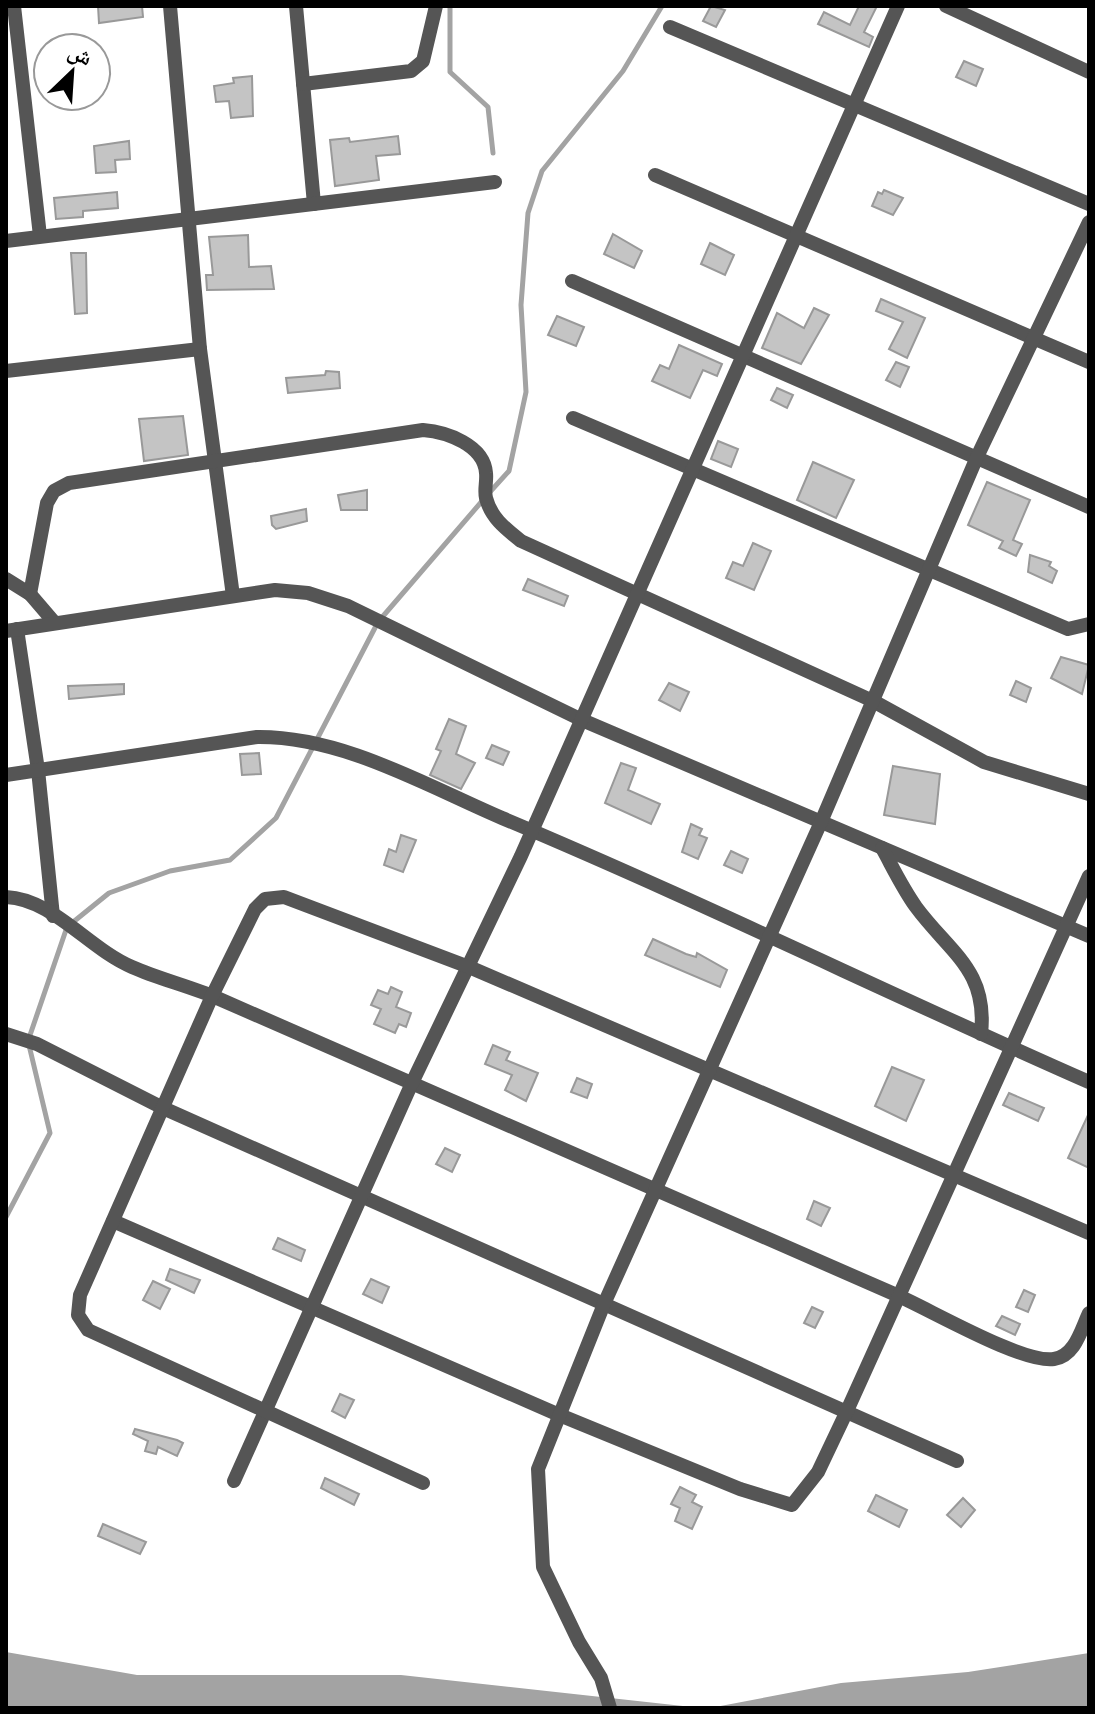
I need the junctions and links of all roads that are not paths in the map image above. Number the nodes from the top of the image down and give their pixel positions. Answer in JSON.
{"nodes":[{"id":1,"x":14,"y":6,"type":"edge"},
{"id":2,"x":170,"y":6,"type":"edge"},
{"id":3,"x":296,"y":6,"type":"edge"},
{"id":4,"x":436,"y":6,"type":"edge"},
{"id":5,"x":898,"y":6,"type":"edge"},
{"id":6,"x":946,"y":6,"type":"edge"},
{"id":7,"x":670,"y":27,"type":"dead end"},
{"id":8,"x":1089,"y":72,"type":"edge"},
{"id":9,"x":303,"y":84,"type":"junction"},
{"id":10,"x":855,"y":102,"type":"junction"},
{"id":11,"x":655,"y":175,"type":"dead end"},
{"id":12,"x":495,"y":182,"type":"dead end"},
{"id":13,"x":314,"y":204,"type":"junction"},
{"id":14,"x":1089,"y":204,"type":"edge"},
{"id":15,"x":187,"y":219,"type":"junction"},
{"id":16,"x":1089,"y":222,"type":"edge"},
{"id":17,"x":40,"y":236,"type":"junction"},
{"id":18,"x":795,"y":236,"type":"junction"},
{"id":19,"x":6,"y":241,"type":"edge"},
{"id":20,"x":572,"y":281,"type":"dead end"},
{"id":21,"x":1033,"y":337,"type":"junction"},
{"id":22,"x":200,"y":349,"type":"junction"},
{"id":23,"x":741,"y":355,"type":"junction"},
{"id":24,"x":1089,"y":362,"type":"edge"},
{"id":25,"x":6,"y":371,"type":"edge"},
{"id":26,"x":573,"y":418,"type":"dead end"},
{"id":27,"x":977,"y":457,"type":"junction"},
{"id":28,"x":215,"y":463,"type":"junction"},
{"id":29,"x":691,"y":467,"type":"junction"},
{"id":30,"x":1089,"y":507,"type":"edge"},
{"id":31,"x":929,"y":569,"type":"junction"},
{"id":32,"x":6,"y":579,"type":"edge"},
{"id":33,"x":30,"y":594,"type":"junction"},
{"id":34,"x":636,"y":594,"type":"junction"},
{"id":35,"x":233,"y":596,"type":"junction"},
{"id":36,"x":54,"y":622,"type":"junction"},
{"id":37,"x":1089,"y":624,"type":"edge"},
{"id":38,"x":12,"y":630,"type":"edge"},
{"id":39,"x":873,"y":701,"type":"junction"},
{"id":40,"x":582,"y":720,"type":"junction"},
{"id":41,"x":38,"y":770,"type":"junction"},
{"id":42,"x":6,"y":775,"type":"edge"},
{"id":43,"x":1089,"y":794,"type":"edge"},
{"id":44,"x":821,"y":822,"type":"junction"},
{"id":45,"x":533,"y":831,"type":"junction"},
{"id":46,"x":882,"y":848,"type":"junction"},
{"id":47,"x":1089,"y":876,"type":"edge"},
{"id":48,"x":6,"y":897,"type":"edge"},
{"id":49,"x":53,"y":916,"type":"junction"},
{"id":50,"x":1066,"y":926,"type":"junction"},
{"id":51,"x":1089,"y":936,"type":"edge"},
{"id":52,"x":770,"y":937,"type":"junction"},
{"id":53,"x":469,"y":967,"type":"junction"},
{"id":54,"x":212,"y":996,"type":"junction"},
{"id":55,"x":6,"y":1034,"type":"edge"},
{"id":56,"x":981,"y":1034,"type":"junction"},
{"id":57,"x":1012,"y":1048,"type":"junction"},
{"id":58,"x":711,"y":1070,"type":"junction"},
{"id":59,"x":1089,"y":1082,"type":"edge"},
{"id":60,"x":412,"y":1083,"type":"junction"},
{"id":61,"x":163,"y":1108,"type":"junction"},
{"id":62,"x":954,"y":1176,"type":"junction"},
{"id":63,"x":655,"y":1191,"type":"junction"},
{"id":64,"x":363,"y":1194,"type":"junction"},
{"id":65,"x":113,"y":1221,"type":"junction"},
{"id":66,"x":1089,"y":1233,"type":"edge"},
{"id":67,"x":900,"y":1296,"type":"junction"},
{"id":68,"x":604,"y":1304,"type":"junction"},
{"id":69,"x":313,"y":1307,"type":"junction"},
{"id":70,"x":1089,"y":1313,"type":"edge"},
{"id":71,"x":267,"y":1412,"type":"junction"},
{"id":72,"x":846,"y":1413,"type":"junction"},
{"id":73,"x":557,"y":1414,"type":"junction"},
{"id":74,"x":957,"y":1461,"type":"dead end"},
{"id":75,"x":234,"y":1481,"type":"dead end"},
{"id":76,"x":423,"y":1483,"type":"dead end"},
{"id":77,"x":610,"y":1708,"type":"edge"}],
"edges":[{"from":1,"to":17,"type":"street"},
{"from":2,"to":15,"type":"street"},
{"from":3,"to":9,"type":"street"},
{"from":4,"to":9,"type":"street"},
{"from":5,"to":10,"type":"street"},
{"from":6,"to":8,"type":"street"},
{"from":7,"to":10,"type":"street"},
{"from":9,"to":13,"type":"street"},
{"from":10,"to":14,"type":"street"},
{"from":10,"to":18,"type":"street"},
{"from":11,"to":18,"type":"street"},
{"from":12,"to":13,"type":"street"},
{"from":13,"to":15,"type":"street"},
{"from":15,"to":17,"type":"street"},
{"from":15,"to":22,"type":"street"},
{"from":16,"to":21,"type":"street"},
{"from":17,"to":19,"type":"street"},
{"from":18,"to":21,"type":"street"},
{"from":18,"to":23,"type":"street"},
{"from":20,"to":23,"type":"street"},
{"from":21,"to":24,"type":"street"},
{"from":21,"to":27,"type":"street"},
{"from":22,"to":25,"type":"street"},
{"from":22,"to":28,"type":"street"},
{"from":23,"to":27,"type":"street"},
{"from":23,"to":29,"type":"street"},
{"from":26,"to":29,"type":"street"},
{"from":27,"to":30,"type":"street"},
{"from":27,"to":31,"type":"street"},
{"from":28,"to":33,"type":"street"},
{"from":28,"to":34,"type":"street"},
{"from":28,"to":35,"type":"street"},
{"from":29,"to":31,"type":"street"},
{"from":29,"to":34,"type":"street"},
{"from":31,"to":37,"type":"street"},
{"from":31,"to":39,"type":"street"},
{"from":32,"to":33,"type":"street"},
{"from":33,"to":36,"type":"street"},
{"from":34,"to":39,"type":"street"},
{"from":34,"to":40,"type":"street"},
{"from":35,"to":36,"type":"street"},
{"from":35,"to":40,"type":"street"},
{"from":36,"to":38,"type":"street"},
{"from":38,"to":41,"type":"street"},
{"from":39,"to":43,"type":"street"},
{"from":39,"to":44,"type":"street"},
{"from":40,"to":44,"type":"street"},
{"from":40,"to":45,"type":"street"},
{"from":41,"to":42,"type":"street"},
{"from":41,"to":45,"type":"street"},
{"from":41,"to":49,"type":"street"},
{"from":44,"to":46,"type":"street"},
{"from":44,"to":52,"type":"street"},
{"from":45,"to":52,"type":"street"},
{"from":45,"to":53,"type":"street"},
{"from":46,"to":50,"type":"street"},
{"from":46,"to":56,"type":"street"},
{"from":47,"to":50,"type":"street"},
{"from":48,"to":49,"type":"street"},
{"from":49,"to":54,"type":"street"},
{"from":50,"to":51,"type":"street"},
{"from":50,"to":57,"type":"street"},
{"from":52,"to":56,"type":"street"},
{"from":52,"to":58,"type":"street"},
{"from":53,"to":54,"type":"street"},
{"from":53,"to":58,"type":"street"},
{"from":53,"to":60,"type":"street"},
{"from":54,"to":60,"type":"street"},
{"from":54,"to":61,"type":"street"},
{"from":55,"to":61,"type":"street"},
{"from":56,"to":57,"type":"street"},
{"from":57,"to":59,"type":"street"},
{"from":57,"to":62,"type":"street"},
{"from":58,"to":62,"type":"street"},
{"from":58,"to":63,"type":"street"},
{"from":60,"to":63,"type":"street"},
{"from":60,"to":64,"type":"street"},
{"from":61,"to":64,"type":"street"},
{"from":61,"to":65,"type":"street"},
{"from":62,"to":66,"type":"street"},
{"from":62,"to":67,"type":"street"},
{"from":63,"to":67,"type":"street"},
{"from":63,"to":68,"type":"street"},
{"from":64,"to":68,"type":"street"},
{"from":64,"to":69,"type":"street"},
{"from":65,"to":69,"type":"street"},
{"from":65,"to":71,"type":"street"},
{"from":67,"to":70,"type":"street"},
{"from":67,"to":72,"type":"street"},
{"from":68,"to":72,"type":"street"},
{"from":68,"to":73,"type":"street"},
{"from":69,"to":71,"type":"street"},
{"from":69,"to":73,"type":"street"},
{"from":71,"to":75,"type":"street"},
{"from":71,"to":76,"type":"street"},
{"from":72,"to":73,"type":"street"},
{"from":72,"to":74,"type":"street"},
{"from":73,"to":77,"type":"street"}]}
